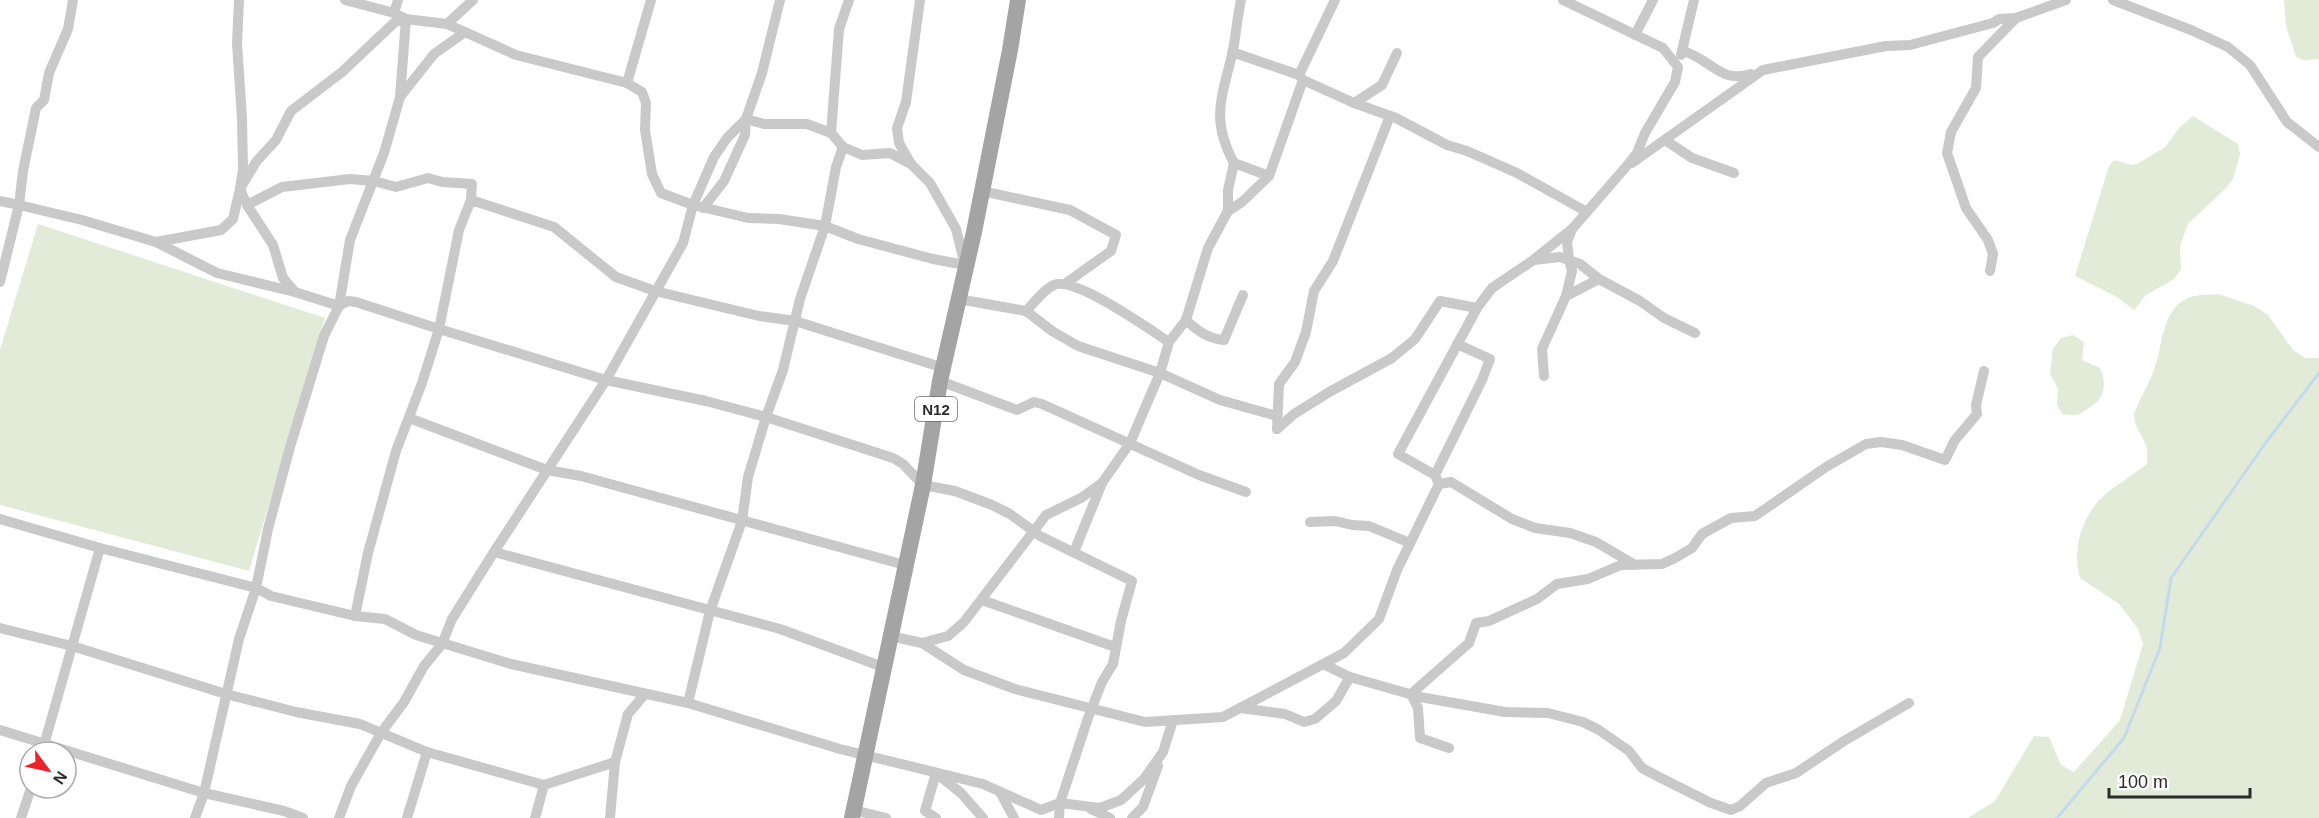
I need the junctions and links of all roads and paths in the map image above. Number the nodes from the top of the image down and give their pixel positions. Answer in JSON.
{"nodes":[{"id":1,"x":73,"y":0,"type":"edge"},
{"id":2,"x":240,"y":0,"type":"edge"},
{"id":3,"x":345,"y":0,"type":"edge"},
{"id":4,"x":398,"y":0,"type":"edge"},
{"id":5,"x":473,"y":0,"type":"edge"},
{"id":6,"x":651,"y":0,"type":"edge"},
{"id":7,"x":780,"y":0,"type":"edge"},
{"id":8,"x":849,"y":0,"type":"edge"},
{"id":9,"x":920,"y":0,"type":"edge"},
{"id":10,"x":1018,"y":0,"type":"edge"},
{"id":11,"x":1241,"y":0,"type":"edge"},
{"id":12,"x":1335,"y":0,"type":"edge"},
{"id":13,"x":1563,"y":0,"type":"edge"},
{"id":14,"x":1653,"y":0,"type":"edge"},
{"id":15,"x":1694,"y":0,"type":"edge"},
{"id":16,"x":2066,"y":0,"type":"edge"},
{"id":17,"x":2113,"y":0,"type":"edge"},
{"id":18,"x":1578,"y":3,"type":"edge"},
{"id":19,"x":394,"y":13,"type":"junction"},
{"id":20,"x":2016,"y":18,"type":"junction"},
{"id":21,"x":406,"y":19,"type":"junction"},
{"id":22,"x":447,"y":24,"type":"junction"},
{"id":23,"x":465,"y":32,"type":"junction"},
{"id":24,"x":1635,"y":35,"type":"junction"},
{"id":25,"x":1683,"y":51,"type":"junction"},
{"id":26,"x":1232,"y":52,"type":"junction"},
{"id":27,"x":1397,"y":54,"type":"dead end"},
{"id":28,"x":1678,"y":67,"type":"junction"},
{"id":29,"x":1763,"y":70,"type":"junction"},
{"id":30,"x":1301,"y":78,"type":"junction"},
{"id":31,"x":627,"y":83,"type":"junction"},
{"id":32,"x":400,"y":97,"type":"junction"},
{"id":33,"x":1354,"y":103,"type":"junction"},
{"id":34,"x":1390,"y":116,"type":"junction"},
{"id":35,"x":746,"y":119,"type":"junction"},
{"id":36,"x":831,"y":133,"type":"junction"},
{"id":37,"x":1665,"y":140,"type":"junction"},
{"id":38,"x":843,"y":147,"type":"junction"},
{"id":39,"x":2319,"y":147,"type":"edge"},
{"id":40,"x":1234,"y":163,"type":"junction"},
{"id":41,"x":911,"y":164,"type":"junction"},
{"id":42,"x":1625,"y":168,"type":"junction"},
{"id":43,"x":1734,"y":173,"type":"dead end"},
{"id":44,"x":1269,"y":176,"type":"junction"},
{"id":45,"x":374,"y":181,"type":"junction"},
{"id":46,"x":240,"y":189,"type":"junction"},
{"id":47,"x":982,"y":191,"type":"junction"},
{"id":48,"x":471,"y":200,"type":"junction"},
{"id":49,"x":0,"y":201,"type":"edge"},
{"id":50,"x":19,"y":205,"type":"junction"},
{"id":51,"x":247,"y":205,"type":"junction"},
{"id":52,"x":698,"y":207,"type":"junction"},
{"id":53,"x":1228,"y":211,"type":"junction"},
{"id":54,"x":1587,"y":212,"type":"junction"},
{"id":55,"x":825,"y":226,"type":"junction"},
{"id":56,"x":1572,"y":229,"type":"junction"},
{"id":57,"x":156,"y":242,"type":"junction"},
{"id":58,"x":1569,"y":259,"type":"junction"},
{"id":59,"x":1532,"y":261,"type":"junction"},
{"id":60,"x":965,"y":265,"type":"junction"},
{"id":61,"x":1990,"y":271,"type":"dead end"},
{"id":62,"x":1599,"y":279,"type":"junction"},
{"id":63,"x":0,"y":282,"type":"edge"},
{"id":64,"x":1066,"y":284,"type":"junction"},
{"id":65,"x":655,"y":291,"type":"junction"},
{"id":66,"x":295,"y":292,"type":"junction"},
{"id":67,"x":1243,"y":295,"type":"dead end"},
{"id":68,"x":1566,"y":296,"type":"junction"},
{"id":69,"x":958,"y":298,"type":"junction"},
{"id":70,"x":339,"y":306,"type":"junction"},
{"id":71,"x":1477,"y":308,"type":"junction"},
{"id":72,"x":1026,"y":311,"type":"junction"},
{"id":73,"x":1186,"y":320,"type":"junction"},
{"id":74,"x":795,"y":321,"type":"junction"},
{"id":75,"x":439,"y":329,"type":"junction"},
{"id":76,"x":1695,"y":333,"type":"dead end"},
{"id":77,"x":1170,"y":342,"type":"junction"},
{"id":78,"x":1457,"y":344,"type":"junction"},
{"id":79,"x":1984,"y":371,"type":"dead end"},
{"id":80,"x":1160,"y":373,"type":"junction"},
{"id":81,"x":942,"y":375,"type":"junction"},
{"id":82,"x":1544,"y":376,"type":"dead end"},
{"id":83,"x":606,"y":380,"type":"junction"},
{"id":84,"x":1277,"y":416,"type":"junction"},
{"id":85,"x":766,"y":417,"type":"junction"},
{"id":86,"x":409,"y":418,"type":"junction"},
{"id":87,"x":1130,"y":443,"type":"junction"},
{"id":88,"x":547,"y":470,"type":"junction"},
{"id":89,"x":1437,"y":480,"type":"junction"},
{"id":90,"x":1102,"y":483,"type":"junction"},
{"id":91,"x":923,"y":485,"type":"junction"},
{"id":92,"x":1246,"y":492,"type":"dead end"},
{"id":93,"x":0,"y":519,"type":"edge"},
{"id":94,"x":742,"y":521,"type":"junction"},
{"id":95,"x":1310,"y":522,"type":"dead end"},
{"id":96,"x":1032,"y":532,"type":"junction"},
{"id":97,"x":1410,"y":543,"type":"junction"},
{"id":98,"x":100,"y":548,"type":"junction"},
{"id":99,"x":494,"y":552,"type":"junction"},
{"id":100,"x":1074,"y":552,"type":"junction"},
{"id":101,"x":905,"y":565,"type":"junction"},
{"id":102,"x":1635,"y":565,"type":"junction"},
{"id":103,"x":256,"y":588,"type":"junction"},
{"id":104,"x":982,"y":600,"type":"junction"},
{"id":105,"x":710,"y":611,"type":"junction"},
{"id":106,"x":355,"y":616,"type":"junction"},
{"id":107,"x":0,"y":628,"type":"edge"},
{"id":108,"x":890,"y":636,"type":"junction"},
{"id":109,"x":922,"y":643,"type":"junction"},
{"id":110,"x":442,"y":644,"type":"junction"},
{"id":111,"x":72,"y":646,"type":"junction"},
{"id":112,"x":1115,"y":647,"type":"junction"},
{"id":113,"x":1323,"y":664,"type":"junction"},
{"id":114,"x":884,"y":667,"type":"junction"},
{"id":115,"x":1350,"y":677,"type":"junction"},
{"id":116,"x":226,"y":694,"type":"junction"},
{"id":117,"x":645,"y":694,"type":"junction"},
{"id":118,"x":1411,"y":694,"type":"junction"},
{"id":119,"x":688,"y":703,"type":"junction"},
{"id":120,"x":1909,"y":703,"type":"dead end"},
{"id":121,"x":1093,"y":708,"type":"junction"},
{"id":122,"x":1240,"y":708,"type":"junction"},
{"id":123,"x":1173,"y":720,"type":"junction"},
{"id":124,"x":0,"y":730,"type":"edge"},
{"id":125,"x":381,"y":733,"type":"junction"},
{"id":126,"x":26,"y":740,"type":"edge"},
{"id":127,"x":46,"y":740,"type":"edge"},
{"id":128,"x":1449,"y":748,"type":"dead end"},
{"id":129,"x":427,"y":752,"type":"junction"},
{"id":130,"x":1163,"y":752,"type":"junction"},
{"id":131,"x":867,"y":755,"type":"junction"},
{"id":132,"x":78,"y":757,"type":"edge"},
{"id":133,"x":615,"y":762,"type":"junction"},
{"id":134,"x":936,"y":773,"type":"junction"},
{"id":135,"x":544,"y":784,"type":"junction"},
{"id":136,"x":1000,"y":792,"type":"junction"},
{"id":137,"x":204,"y":793,"type":"junction"},
{"id":138,"x":27,"y":800,"type":"edge"},
{"id":139,"x":1060,"y":803,"type":"junction"},
{"id":140,"x":1086,"y":806,"type":"junction"},
{"id":141,"x":853,"y":814,"type":"edge"},
{"id":142,"x":922,"y":815,"type":"edge"},
{"id":143,"x":21,"y":818,"type":"edge"},
{"id":144,"x":195,"y":818,"type":"edge"},
{"id":145,"x":303,"y":818,"type":"edge"},
{"id":146,"x":339,"y":818,"type":"edge"},
{"id":147,"x":407,"y":818,"type":"edge"},
{"id":148,"x":535,"y":818,"type":"edge"},
{"id":149,"x":610,"y":818,"type":"edge"},
{"id":150,"x":886,"y":818,"type":"edge"},
{"id":151,"x":936,"y":818,"type":"edge"},
{"id":152,"x":982,"y":818,"type":"edge"},
{"id":153,"x":1014,"y":818,"type":"edge"},
{"id":154,"x":1059,"y":818,"type":"edge"},
{"id":155,"x":1110,"y":818,"type":"edge"},
{"id":156,"x":1132,"y":818,"type":"edge"}],
"edges":[{"from":1,"to":50,"type":"street"},
{"from":2,"to":46,"type":"street"},
{"from":3,"to":19,"type":"street"},
{"from":4,"to":19,"type":"street"},
{"from":5,"to":22,"type":"street"},
{"from":6,"to":31,"type":"street"},
{"from":7,"to":35,"type":"street"},
{"from":8,"to":36,"type":"street"},
{"from":9,"to":41,"type":"street"},
{"from":10,"to":47,"type":"main road","number":"N12"},
{"from":11,"to":26,"type":"street"},
{"from":12,"to":30,"type":"street"},
{"from":13,"to":18,"type":"street"},
{"from":14,"to":24,"type":"street"},
{"from":15,"to":25,"type":"street"},
{"from":16,"to":20,"type":"street"},
{"from":17,"to":39,"type":"street"},
{"from":18,"to":24,"type":"street"},
{"from":19,"to":21,"type":"street"},
{"from":20,"to":29,"type":"street"},
{"from":20,"to":61,"type":"street"},
{"from":21,"to":22,"type":"street"},
{"from":21,"to":32,"type":"street"},
{"from":21,"to":46,"type":"street"},
{"from":22,"to":23,"type":"street"},
{"from":23,"to":31,"type":"street"},
{"from":23,"to":32,"type":"street"},
{"from":24,"to":28,"type":"street"},
{"from":25,"to":28,"type":"street"},
{"from":25,"to":29,"type":"street"},
{"from":26,"to":30,"type":"street"},
{"from":26,"to":40,"type":"street"},
{"from":27,"to":33,"type":"street"},
{"from":28,"to":42,"type":"street"},
{"from":29,"to":37,"type":"street"},
{"from":30,"to":33,"type":"street"},
{"from":30,"to":44,"type":"street"},
{"from":31,"to":52,"type":"street"},
{"from":32,"to":45,"type":"street"},
{"from":33,"to":34,"type":"street"},
{"from":34,"to":54,"type":"street"},
{"from":34,"to":84,"type":"street"},
{"from":35,"to":36,"type":"street"},
{"from":35,"to":52,"type":"street"},
{"from":35,"to":52,"type":"street"},
{"from":36,"to":38,"type":"street"},
{"from":37,"to":42,"type":"street"},
{"from":37,"to":43,"type":"street"},
{"from":38,"to":41,"type":"street"},
{"from":38,"to":55,"type":"street"},
{"from":40,"to":44,"type":"street"},
{"from":40,"to":53,"type":"street"},
{"from":41,"to":60,"type":"street"},
{"from":42,"to":54,"type":"street"},
{"from":44,"to":53,"type":"street"},
{"from":45,"to":48,"type":"street"},
{"from":45,"to":51,"type":"street"},
{"from":45,"to":70,"type":"street"},
{"from":46,"to":51,"type":"street"},
{"from":46,"to":57,"type":"street"},
{"from":47,"to":60,"type":"main road","number":"N12"},
{"from":47,"to":64,"type":"street"},
{"from":48,"to":65,"type":"street"},
{"from":48,"to":75,"type":"street"},
{"from":49,"to":50,"type":"street"},
{"from":50,"to":57,"type":"street"},
{"from":50,"to":63,"type":"street"},
{"from":51,"to":66,"type":"street"},
{"from":52,"to":55,"type":"street"},
{"from":52,"to":65,"type":"street"},
{"from":53,"to":73,"type":"street"},
{"from":54,"to":56,"type":"street"},
{"from":55,"to":60,"type":"street"},
{"from":55,"to":74,"type":"street"},
{"from":56,"to":58,"type":"street"},
{"from":56,"to":59,"type":"street"},
{"from":57,"to":66,"type":"street"},
{"from":58,"to":59,"type":"street"},
{"from":58,"to":62,"type":"street"},
{"from":58,"to":68,"type":"street"},
{"from":59,"to":71,"type":"street"},
{"from":60,"to":69,"type":"main road","number":"N12"},
{"from":62,"to":68,"type":"street"},
{"from":62,"to":76,"type":"street"},
{"from":64,"to":72,"type":"street"},
{"from":64,"to":77,"type":"street"},
{"from":65,"to":74,"type":"street"},
{"from":65,"to":83,"type":"street"},
{"from":66,"to":70,"type":"street"},
{"from":67,"to":73,"type":"street"},
{"from":68,"to":82,"type":"street"},
{"from":69,"to":72,"type":"street"},
{"from":69,"to":81,"type":"main road","number":"N12"},
{"from":70,"to":75,"type":"street"},
{"from":70,"to":103,"type":"street"},
{"from":71,"to":78,"type":"street"},
{"from":71,"to":84,"type":"street"},
{"from":72,"to":80,"type":"street"},
{"from":73,"to":77,"type":"street"},
{"from":74,"to":81,"type":"street"},
{"from":74,"to":85,"type":"street"},
{"from":75,"to":83,"type":"street"},
{"from":75,"to":86,"type":"street"},
{"from":77,"to":80,"type":"street"},
{"from":78,"to":89,"type":"street"},
{"from":78,"to":89,"type":"street"},
{"from":79,"to":102,"type":"street"},
{"from":80,"to":84,"type":"street"},
{"from":80,"to":87,"type":"street"},
{"from":81,"to":87,"type":"street"},
{"from":81,"to":91,"type":"main road","number":"N12"},
{"from":83,"to":85,"type":"street"},
{"from":83,"to":88,"type":"street"},
{"from":85,"to":91,"type":"street"},
{"from":85,"to":94,"type":"street"},
{"from":86,"to":88,"type":"street"},
{"from":86,"to":106,"type":"street"},
{"from":87,"to":90,"type":"street"},
{"from":87,"to":92,"type":"street"},
{"from":88,"to":94,"type":"street"},
{"from":88,"to":99,"type":"street"},
{"from":89,"to":97,"type":"street"},
{"from":89,"to":102,"type":"street"},
{"from":90,"to":96,"type":"street"},
{"from":90,"to":100,"type":"street"},
{"from":91,"to":96,"type":"street"},
{"from":91,"to":101,"type":"main road","number":"N12"},
{"from":93,"to":98,"type":"street"},
{"from":94,"to":101,"type":"street"},
{"from":94,"to":105,"type":"street"},
{"from":95,"to":97,"type":"street"},
{"from":96,"to":100,"type":"street"},
{"from":96,"to":104,"type":"street"},
{"from":97,"to":113,"type":"street"},
{"from":98,"to":103,"type":"street"},
{"from":98,"to":111,"type":"street"},
{"from":99,"to":105,"type":"street"},
{"from":99,"to":110,"type":"street"},
{"from":100,"to":112,"type":"street"},
{"from":101,"to":108,"type":"main road","number":"N12"},
{"from":102,"to":118,"type":"street"},
{"from":103,"to":106,"type":"street"},
{"from":103,"to":116,"type":"street"},
{"from":104,"to":109,"type":"street"},
{"from":104,"to":112,"type":"street"},
{"from":105,"to":114,"type":"street"},
{"from":105,"to":119,"type":"street"},
{"from":106,"to":110,"type":"street"},
{"from":107,"to":111,"type":"street"},
{"from":108,"to":109,"type":"street"},
{"from":108,"to":114,"type":"main road","number":"N12"},
{"from":109,"to":121,"type":"street"},
{"from":110,"to":117,"type":"street"},
{"from":110,"to":125,"type":"street"},
{"from":111,"to":116,"type":"street"},
{"from":111,"to":127,"type":"street"},
{"from":112,"to":121,"type":"street"},
{"from":113,"to":115,"type":"street"},
{"from":113,"to":122,"type":"street"},
{"from":114,"to":131,"type":"main road","number":"N12"},
{"from":115,"to":118,"type":"street"},
{"from":115,"to":122,"type":"street"},
{"from":116,"to":125,"type":"street"},
{"from":116,"to":137,"type":"street"},
{"from":117,"to":119,"type":"street"},
{"from":117,"to":133,"type":"street"},
{"from":118,"to":120,"type":"street"},
{"from":118,"to":128,"type":"street"},
{"from":119,"to":131,"type":"street"},
{"from":121,"to":123,"type":"street"},
{"from":121,"to":139,"type":"street"},
{"from":122,"to":123,"type":"street"},
{"from":123,"to":130,"type":"street"},
{"from":124,"to":126,"type":"street"},
{"from":125,"to":129,"type":"street"},
{"from":125,"to":146,"type":"street"},
{"from":129,"to":135,"type":"street"},
{"from":129,"to":147,"type":"street"},
{"from":130,"to":140,"type":"street"},
{"from":130,"to":156,"type":"street"},
{"from":131,"to":134,"type":"street"},
{"from":131,"to":141,"type":"main road","number":"N12"},
{"from":132,"to":137,"type":"street"},
{"from":133,"to":135,"type":"street"},
{"from":133,"to":149,"type":"street"},
{"from":134,"to":136,"type":"street"},
{"from":134,"to":142,"type":"street"},
{"from":134,"to":152,"type":"street"},
{"from":135,"to":148,"type":"street"},
{"from":136,"to":139,"type":"street"},
{"from":136,"to":153,"type":"street"},
{"from":137,"to":144,"type":"street"},
{"from":137,"to":145,"type":"street"},
{"from":138,"to":143,"type":"street"},
{"from":139,"to":140,"type":"street"},
{"from":139,"to":154,"type":"street"},
{"from":140,"to":155,"type":"street"},
{"from":141,"to":150,"type":"street"},
{"from":142,"to":151,"type":"street"}]}
